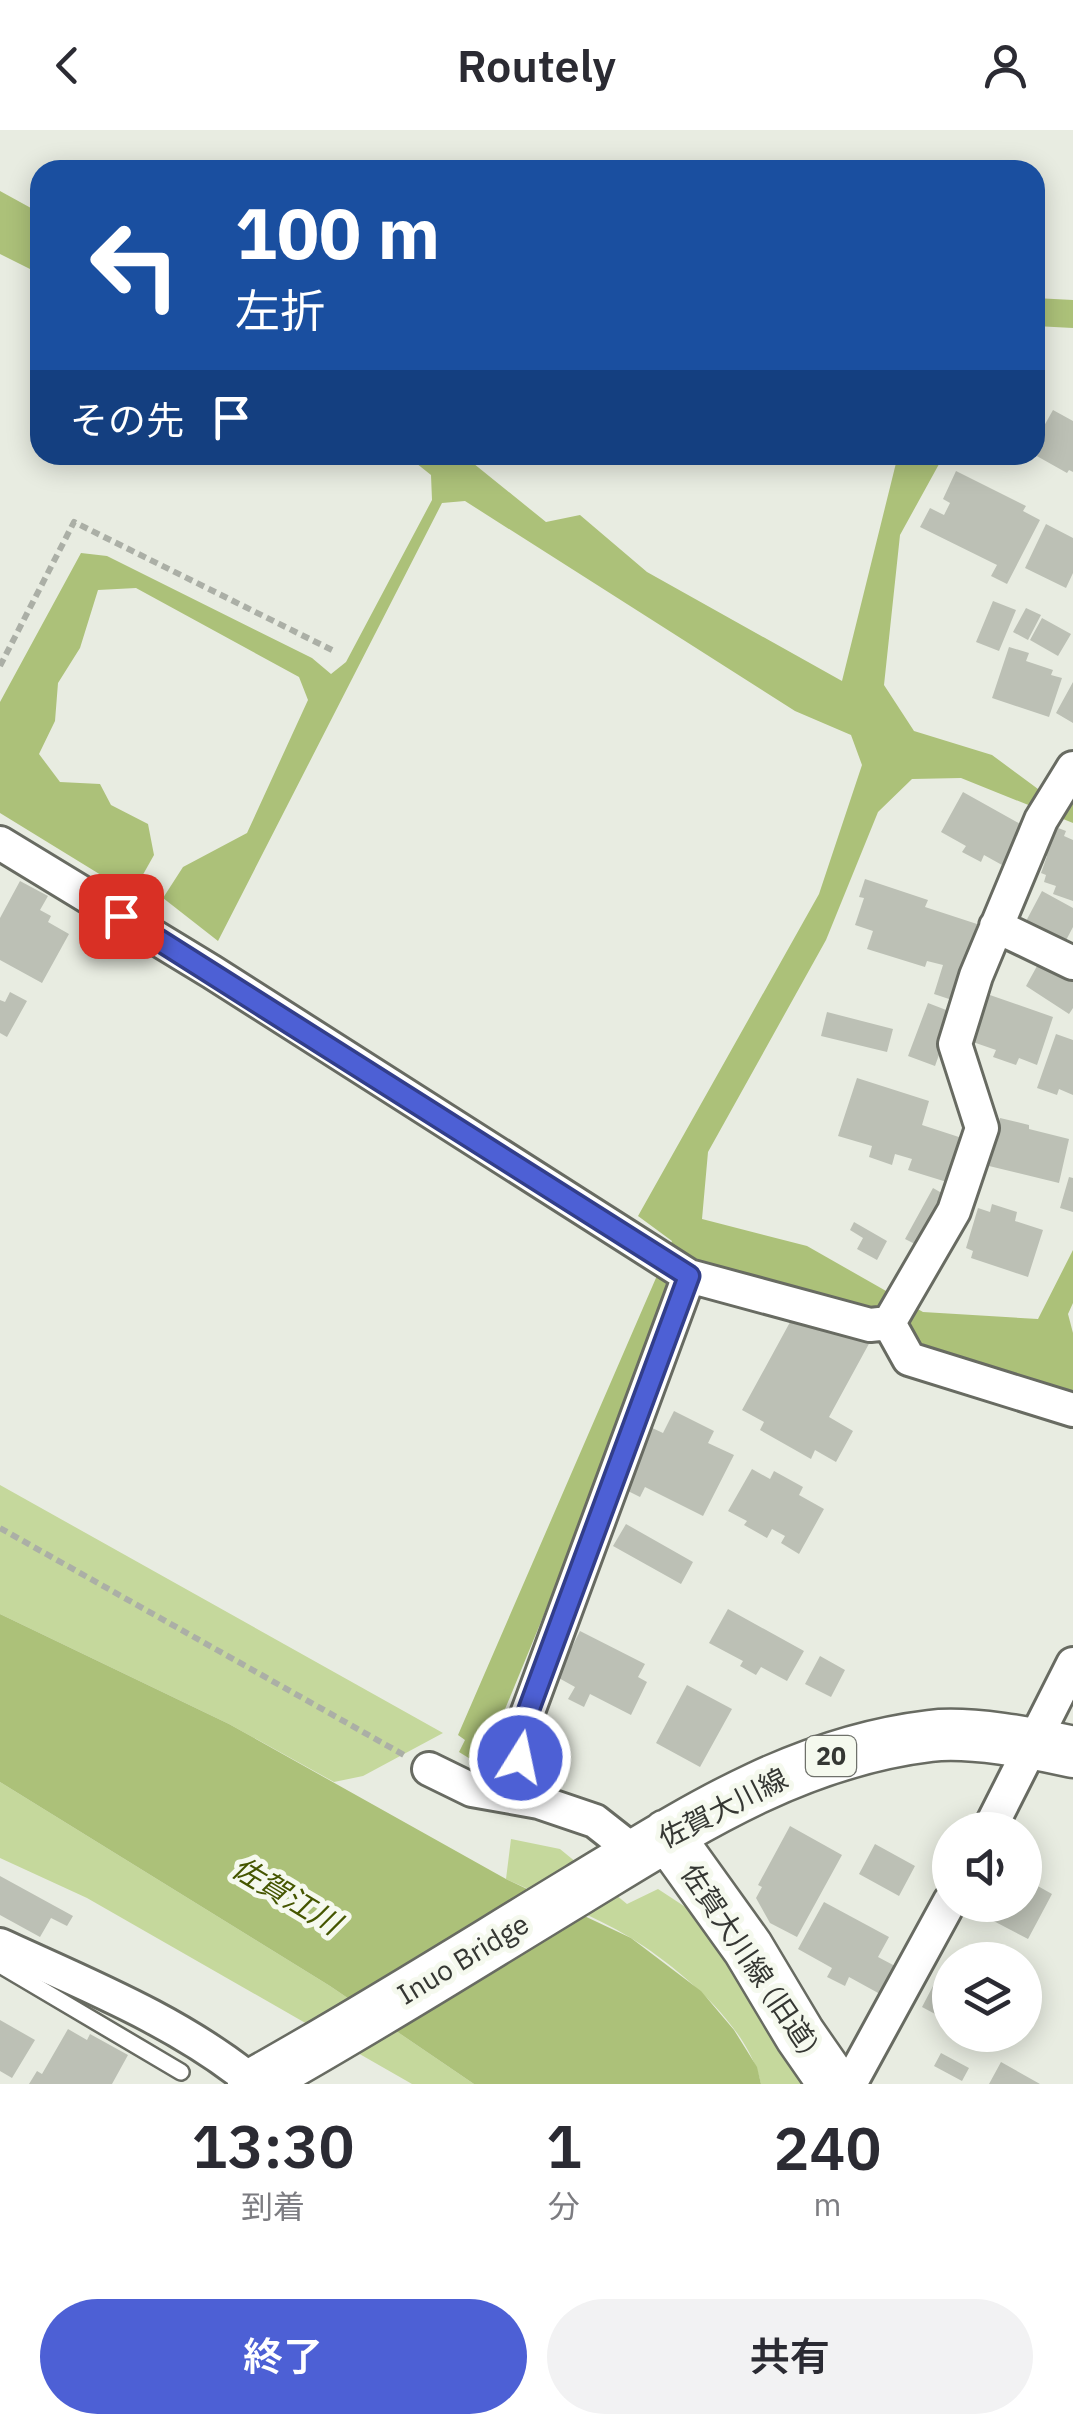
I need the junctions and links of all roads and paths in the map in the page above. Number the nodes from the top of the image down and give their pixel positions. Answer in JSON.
{"nodes":[{"id":1,"x":336,"y":652,"type":"dead end"},
{"id":2,"x":0,"y":666,"type":"edge"},
{"id":3,"x":1068,"y":776,"type":"edge"},
{"id":4,"x":0,"y":843,"type":"edge"},
{"id":5,"x":996,"y":926,"type":"junction"},
{"id":6,"x":1073,"y":963,"type":"edge"},
{"id":7,"x":689,"y":1276,"type":"junction"},
{"id":8,"x":890,"y":1323,"type":"junction"},
{"id":9,"x":1073,"y":1410,"type":"edge"},
{"id":10,"x":0,"y":1528,"type":"edge"},
{"id":11,"x":1073,"y":1664,"type":"edge"},
{"id":12,"x":1052,"y":1747,"type":"edge"},
{"id":13,"x":429,"y":1769,"type":"joint"},
{"id":14,"x":538,"y":1802,"type":"junction"},
{"id":15,"x":999,"y":1812,"type":"edge"},
{"id":16,"x":639,"y":1852,"type":"junction"},
{"id":17,"x":939,"y":1922,"type":"edge"},
{"id":18,"x":0,"y":1945,"type":"edge"},
{"id":19,"x":0,"y":1965,"type":"edge"},
{"id":20,"x":180,"y":2072,"type":"dead end"},
{"id":21,"x":253,"y":2084,"type":"edge"},
{"id":22,"x":834,"y":2084,"type":"edge"},
{"id":23,"x":850,"y":2084,"type":"edge"}],
"edges":[{"from":1,"to":2,"type":"path"},
{"from":3,"to":5,"type":"street"},
{"from":4,"to":7,"type":"street"},
{"from":5,"to":6,"type":"street"},
{"from":5,"to":8,"type":"street"},
{"from":7,"to":8,"type":"street"},
{"from":7,"to":14,"type":"street"},
{"from":8,"to":9,"type":"street"},
{"from":10,"to":13,"type":"path"},
{"from":11,"to":12,"type":"street"},
{"from":12,"to":15,"type":"street"},
{"from":12,"to":16,"type":"main road","name":"佐賀大川線","number":"20"},
{"from":13,"to":14,"type":"street"},
{"from":14,"to":16,"type":"street"},
{"from":16,"to":21,"type":"main road","name":"Inuo Bridge","number":"20"},
{"from":16,"to":22,"type":"main road","name":"佐賀大川線 (旧道)"},
{"from":17,"to":23,"type":"street"},
{"from":18,"to":21,"type":"street"},
{"from":19,"to":20,"type":"lane"}]}
